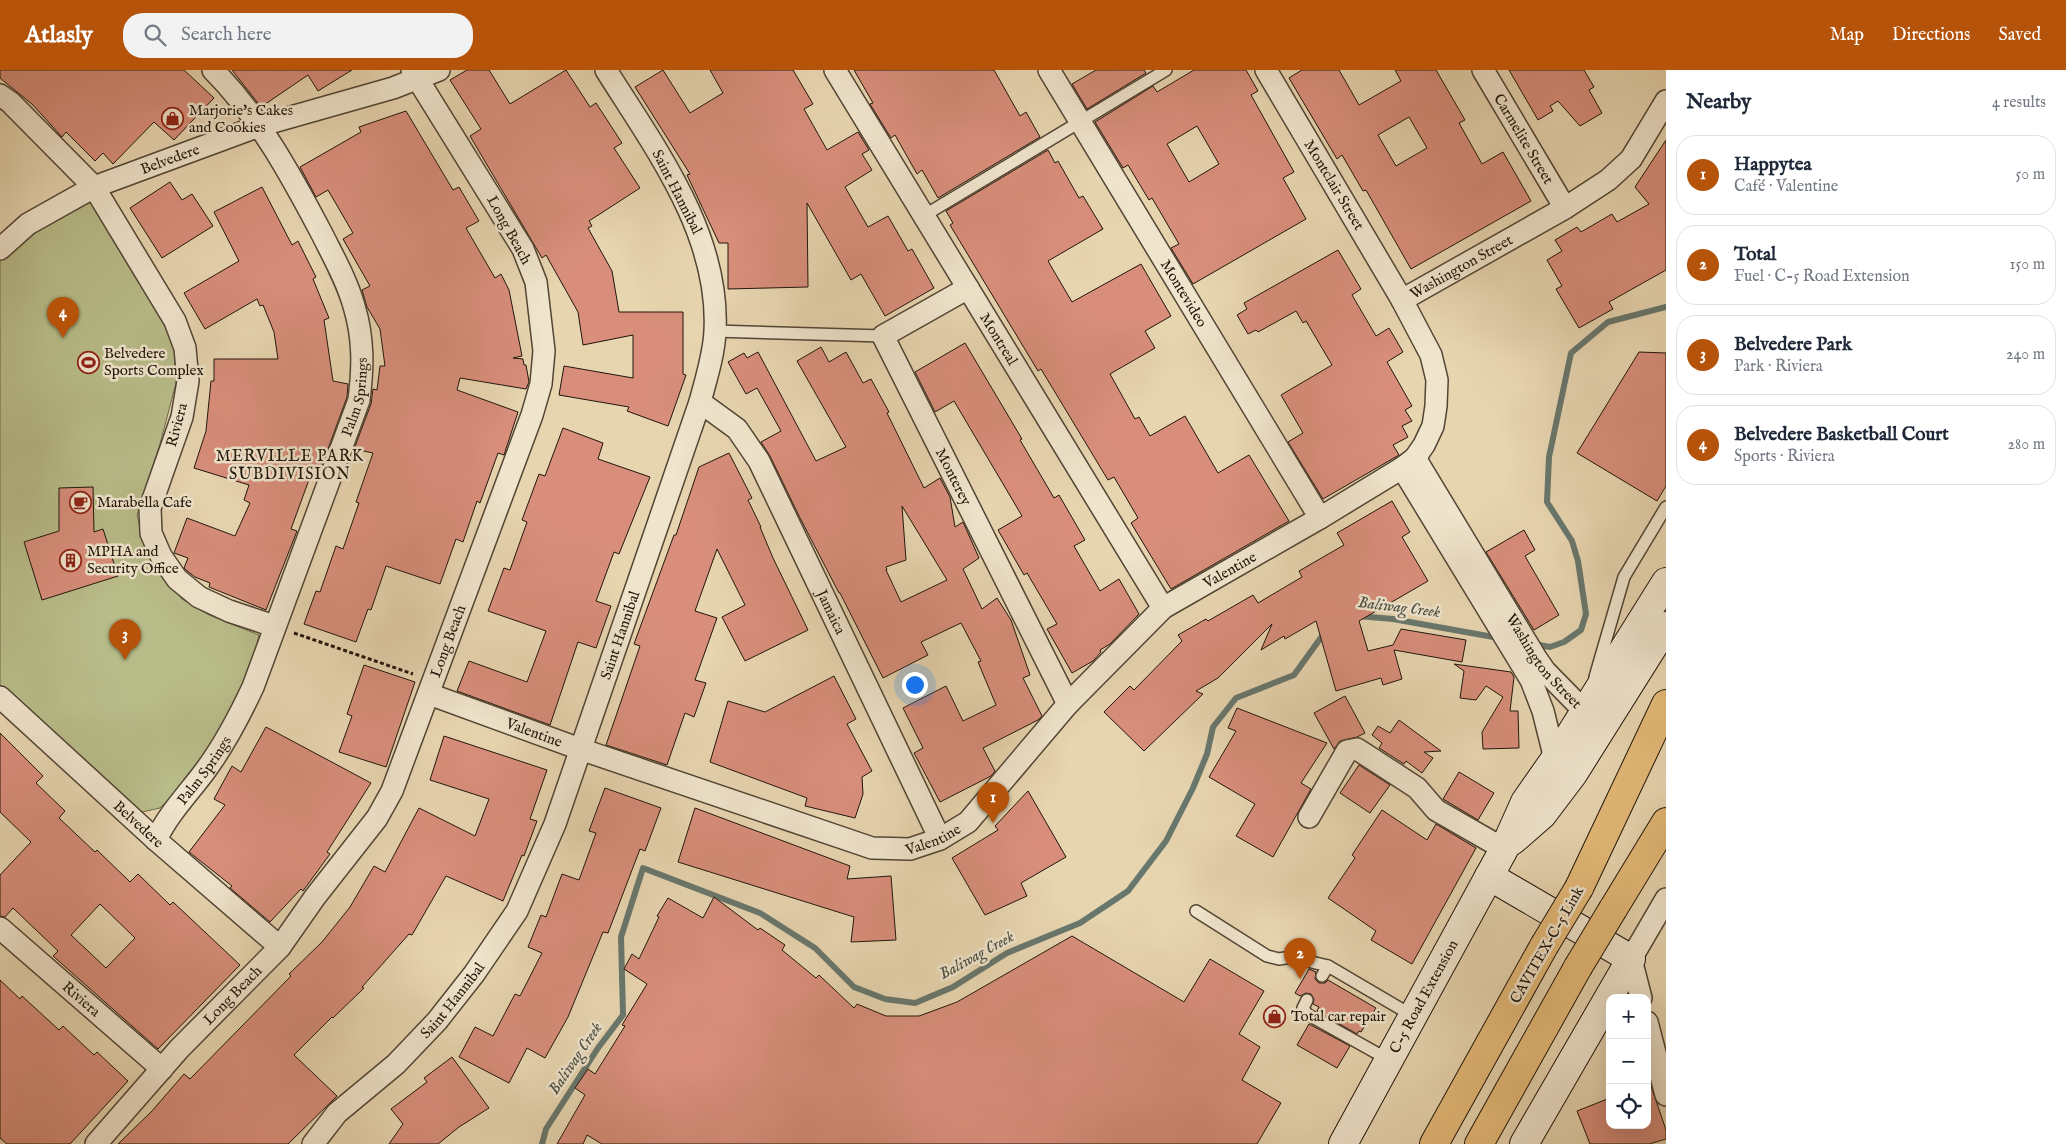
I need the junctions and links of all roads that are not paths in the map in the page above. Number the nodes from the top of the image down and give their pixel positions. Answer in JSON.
{"nodes":[{"id":1,"x":213,"y":70,"type":"edge"},
{"id":2,"x":439,"y":70,"type":"edge"},
{"id":3,"x":606,"y":70,"type":"edge"},
{"id":4,"x":835,"y":70,"type":"edge"},
{"id":5,"x":1049,"y":70,"type":"edge"},
{"id":6,"x":1166,"y":70,"type":"edge"},
{"id":7,"x":1266,"y":70,"type":"edge"},
{"id":8,"x":1483,"y":70,"type":"edge"},
{"id":9,"x":415,"y":75,"type":"edge"},
{"id":10,"x":0,"y":95,"type":"edge"},
{"id":11,"x":1666,"y":101,"type":"edge"},
{"id":12,"x":1081,"y":120,"type":"junction"},
{"id":13,"x":259,"y":126,"type":"junction"},
{"id":14,"x":94,"y":187,"type":"junction"},
{"id":15,"x":1565,"y":208,"type":"junction"},
{"id":16,"x":924,"y":216,"type":"junction"},
{"id":17,"x":0,"y":249,"type":"edge"},
{"id":18,"x":968,"y":288,"type":"junction"},
{"id":19,"x":1402,"y":300,"type":"junction"},
{"id":20,"x":715,"y":331,"type":"junction"},
{"id":21,"x":883,"y":336,"type":"junction"},
{"id":22,"x":700,"y":402,"type":"junction"},
{"id":23,"x":1409,"y":463,"type":"junction"},
{"id":24,"x":1666,"y":507,"type":"edge"},
{"id":25,"x":1320,"y":518,"type":"junction"},
{"id":26,"x":1666,"y":582,"type":"edge"},
{"id":27,"x":1163,"y":608,"type":"junction"},
{"id":28,"x":274,"y":626,"type":"junction"},
{"id":29,"x":1666,"y":626,"type":"edge"},
{"id":30,"x":1529,"y":662,"type":"junction"},
{"id":31,"x":431,"y":688,"type":"junction"},
{"id":32,"x":0,"y":697,"type":"edge"},
{"id":33,"x":1068,"y":704,"type":"junction"},
{"id":34,"x":1666,"y":704,"type":"edge"},
{"id":35,"x":1593,"y":720,"type":"junction"},
{"id":36,"x":580,"y":749,"type":"junction"},
{"id":37,"x":1666,"y":750,"type":"edge"},
{"id":38,"x":1564,"y":766,"type":"junction"},
{"id":39,"x":1309,"y":817,"type":"dead end"},
{"id":40,"x":1666,"y":822,"type":"edge"},
{"id":41,"x":940,"y":839,"type":"junction"},
{"id":42,"x":156,"y":840,"type":"junction"},
{"id":43,"x":1504,"y":849,"type":"junction"},
{"id":44,"x":1489,"y":876,"type":"junction"},
{"id":45,"x":1579,"y":888,"type":"junction"},
{"id":46,"x":1666,"y":899,"type":"edge"},
{"id":47,"x":1196,"y":911,"type":"dead end"},
{"id":48,"x":0,"y":928,"type":"edge"},
{"id":49,"x":280,"y":947,"type":"junction"},
{"id":50,"x":1631,"y":959,"type":"junction"},
{"id":51,"x":1640,"y":994,"type":"edge"},
{"id":52,"x":1307,"y":1000,"type":"dead end"},
{"id":53,"x":1413,"y":1016,"type":"junction"},
{"id":54,"x":1651,"y":1037,"type":"edge"},
{"id":55,"x":1389,"y":1060,"type":"junction"},
{"id":56,"x":162,"y":1069,"type":"junction"},
{"id":57,"x":1666,"y":1095,"type":"edge"},
{"id":58,"x":96,"y":1144,"type":"edge"},
{"id":59,"x":313,"y":1144,"type":"edge"},
{"id":60,"x":1343,"y":1144,"type":"edge"},
{"id":61,"x":1434,"y":1144,"type":"edge"},
{"id":62,"x":1479,"y":1144,"type":"edge"},
{"id":63,"x":1524,"y":1144,"type":"edge"}],
"edges":[{"from":1,"to":13,"type":"street","name":"Palm Springs"},
{"from":2,"to":9,"type":"street","name":"Belvedere"},
{"from":3,"to":20,"type":"street","name":"Saint Hannibal"},
{"from":4,"to":16,"type":"street","name":"Montreal"},
{"from":5,"to":12,"type":"street","name":"Montevideo"},
{"from":6,"to":12,"type":"lane"},
{"from":7,"to":19,"type":"street","name":"Montclair Street"},
{"from":8,"to":15,"type":"street","name":"Carmelite Street"},
{"from":9,"to":13,"type":"street","name":"Belvedere"},
{"from":9,"to":31,"type":"street","name":"Long Beach"},
{"from":10,"to":14,"type":"street","name":"Riviera"},
{"from":11,"to":15,"type":"street","name":"Washington Street"},
{"from":12,"to":16,"type":"lane"},
{"from":12,"to":25,"type":"street","name":"Montevideo"},
{"from":13,"to":14,"type":"street","name":"Belvedere"},
{"from":13,"to":28,"type":"street","name":"Palm Springs"},
{"from":14,"to":17,"type":"street","name":"Belvedere"},
{"from":14,"to":28,"type":"street","name":"Riviera"},
{"from":15,"to":19,"type":"street","name":"Washington Street"},
{"from":16,"to":18,"type":"street","name":"Montreal"},
{"from":18,"to":21,"type":"street"},
{"from":18,"to":27,"type":"street","name":"Montreal"},
{"from":19,"to":23,"type":"street","name":"Washington Street"},
{"from":20,"to":21,"type":"lane"},
{"from":20,"to":22,"type":"street","name":"Saint Hannibal"},
{"from":21,"to":33,"type":"street","name":"Monterey"},
{"from":22,"to":36,"type":"street","name":"Saint Hannibal"},
{"from":22,"to":41,"type":"street","name":"Jamaica"},
{"from":23,"to":25,"type":"street","name":"Valentine"},
{"from":23,"to":30,"type":"street","name":"Washington Street"},
{"from":24,"to":35,"type":"lane"},
{"from":25,"to":27,"type":"street","name":"Valentine"},
{"from":26,"to":35,"type":"main road","name":"C-5 Road Extension"},
{"from":27,"to":33,"type":"street","name":"Valentine"},
{"from":28,"to":42,"type":"street","name":"Palm Springs"},
{"from":29,"to":35,"type":"main road","name":"C-5 Road Extension"},
{"from":30,"to":35,"type":"street","name":"Washington Street"},
{"from":30,"to":38,"type":"street","name":"Washington Street"},
{"from":31,"to":36,"type":"street","name":"Valentine"},
{"from":31,"to":49,"type":"street","name":"Long Beach"},
{"from":32,"to":42,"type":"street","name":"Belvedere"},
{"from":33,"to":41,"type":"street","name":"Valentine"},
{"from":34,"to":45,"type":"highway"},
{"from":35,"to":38,"type":"main road","name":"C-5 Road Extension"},
{"from":36,"to":41,"type":"street","name":"Valentine"},
{"from":36,"to":59,"type":"street","name":"Saint Hannibal"},
{"from":37,"to":45,"type":"highway","name":"CAVITEX–C-5 Link"},
{"from":38,"to":43,"type":"main road","name":"C-5 Road Extension"},
{"from":39,"to":43,"type":"street"},
{"from":40,"to":62,"type":"highway","bridge":true},
{"from":42,"to":49,"type":"street","name":"Belvedere"},
{"from":43,"to":44,"type":"main road","name":"C-5 Road Extension"},
{"from":44,"to":50,"type":"main road"},
{"from":44,"to":53,"type":"main road","name":"C-5 Road Extension"},
{"from":45,"to":61,"type":"highway","name":"CAVITEX–C-5 Link","bridge":true},
{"from":46,"to":50,"type":"street"},
{"from":47,"to":53,"type":"lane"},
{"from":48,"to":56,"type":"street","name":"Riviera"},
{"from":49,"to":56,"type":"street","name":"Long Beach"},
{"from":50,"to":51,"type":"street"},
{"from":50,"to":63,"type":"main road"},
{"from":52,"to":55,"type":"lane"},
{"from":53,"to":55,"type":"main road","name":"C-5 Road Extension"},
{"from":54,"to":57,"type":"street"},
{"from":55,"to":60,"type":"main road","name":"C-5 Road Extension"},
{"from":56,"to":58,"type":"street","name":"Long Beach"}]}
